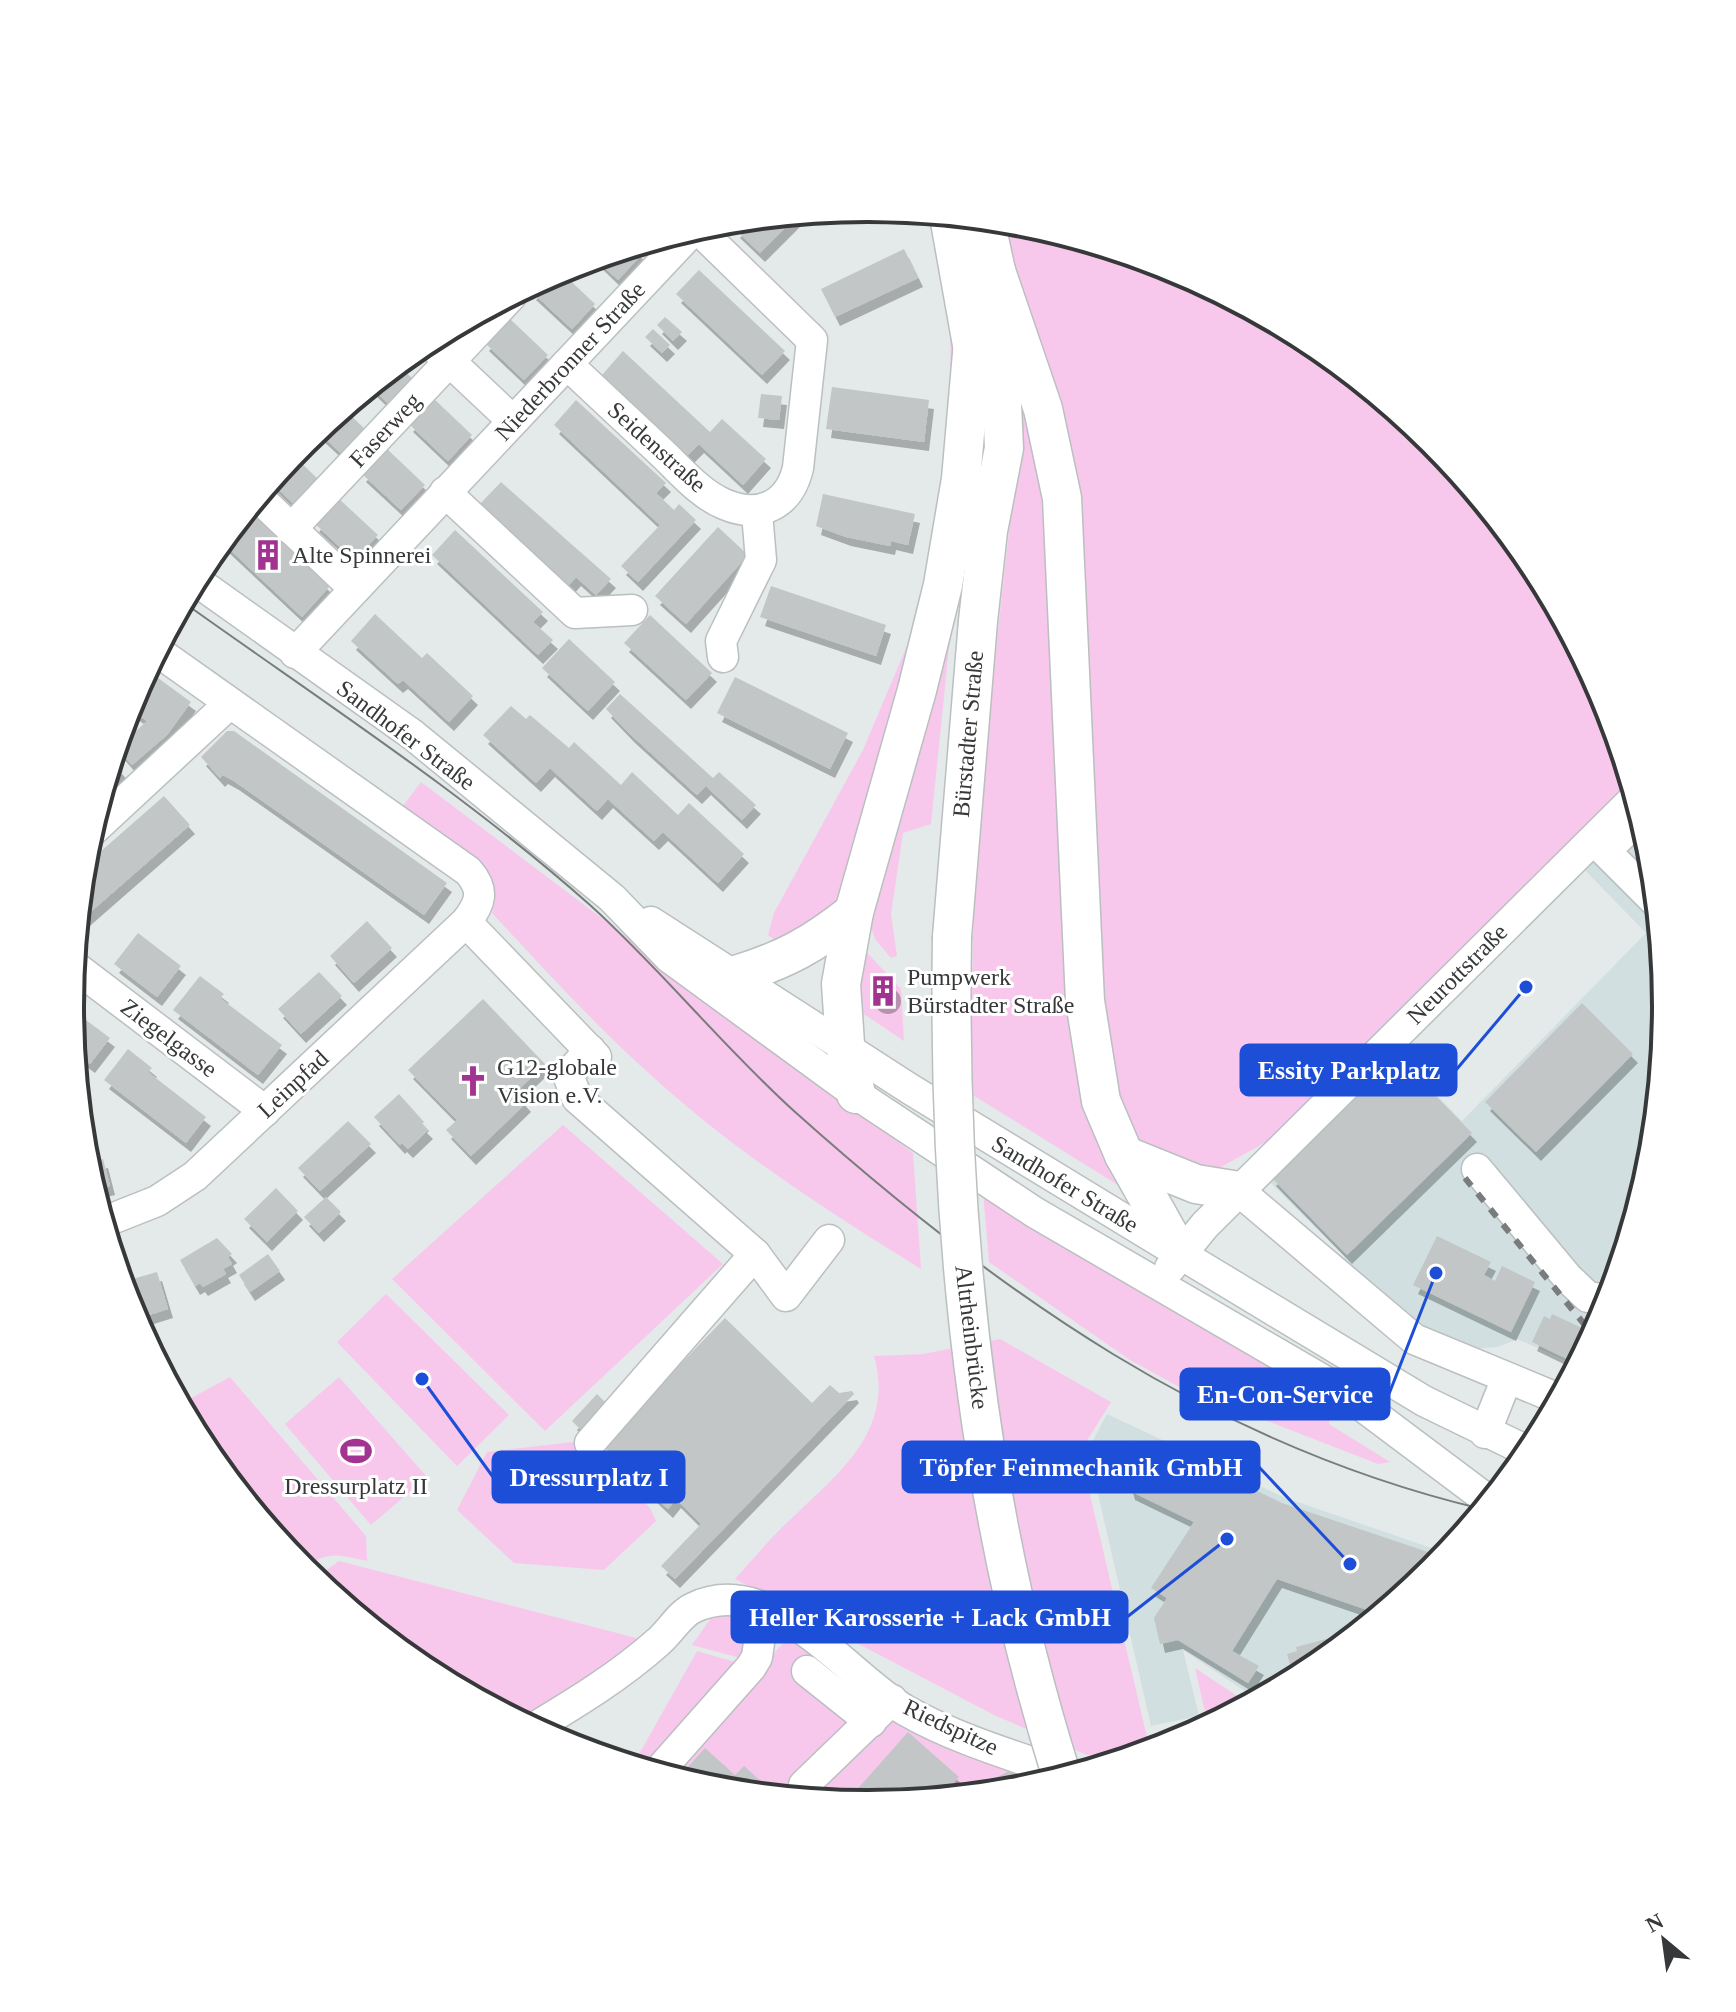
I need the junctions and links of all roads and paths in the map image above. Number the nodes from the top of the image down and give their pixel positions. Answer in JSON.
{"nodes":[{"id":1,"x":951,"y":227,"type":"edge"},
{"id":2,"x":988,"y":232,"type":"edge"},
{"id":3,"x":707,"y":239,"type":"edge"},
{"id":4,"x":679,"y":246,"type":"edge"},
{"id":5,"x":996,"y":271,"type":"junction"},
{"id":6,"x":488,"y":321,"type":"edge"},
{"id":7,"x":973,"y":342,"type":"junction"},
{"id":8,"x":438,"y":350,"type":"edge"},
{"id":9,"x":450,"y":361,"type":"junction"},
{"id":10,"x":567,"y":364,"type":"junction"},
{"id":11,"x":513,"y":421,"type":"junction"},
{"id":12,"x":445,"y":492,"type":"junction"},
{"id":13,"x":266,"y":505,"type":"edge"},
{"id":14,"x":757,"y":513,"type":"junction"},
{"id":15,"x":291,"y":529,"type":"junction"},
{"id":16,"x":988,"y":531,"type":"junction"},
{"id":17,"x":205,"y":587,"type":"edge"},
{"id":18,"x":355,"y":589,"type":"junction"},
{"id":19,"x":632,"y":610,"type":"dead end"},
{"id":20,"x":295,"y":653,"type":"junction"},
{"id":21,"x":166,"y":657,"type":"edge"},
{"id":22,"x":723,"y":657,"type":"dead end"},
{"id":23,"x":229,"y":704,"type":"junction"},
{"id":24,"x":1626,"y":807,"type":"edge"},
{"id":25,"x":108,"y":817,"type":"edge"},
{"id":26,"x":1631,"y":827,"type":"edge"},
{"id":27,"x":1643,"y":889,"type":"edge"},
{"id":28,"x":612,"y":898,"type":"junction"},
{"id":29,"x":854,"y":912,"type":"junction"},
{"id":30,"x":466,"y":922,"type":"junction"},
{"id":31,"x":952,"y":937,"type":"joint"},
{"id":32,"x":85,"y":975,"type":"edge"},
{"id":33,"x":736,"y":975,"type":"junction"},
{"id":34,"x":845,"y":1044,"type":"junction"},
{"id":35,"x":856,"y":1094,"type":"junction"},
{"id":36,"x":265,"y":1111,"type":"junction"},
{"id":37,"x":1124,"y":1155,"type":"junction"},
{"id":38,"x":1477,"y":1169,"type":"dead end"},
{"id":39,"x":1239,"y":1191,"type":"junction"},
{"id":40,"x":114,"y":1218,"type":"edge"},
{"id":41,"x":829,"y":1240,"type":"dead end"},
{"id":42,"x":755,"y":1254,"type":"junction"},
{"id":43,"x":1169,"y":1269,"type":"junction"},
{"id":44,"x":1595,"y":1298,"type":"edge"},
{"id":45,"x":1507,"y":1378,"type":"junction"},
{"id":46,"x":1549,"y":1395,"type":"edge"},
{"id":47,"x":590,"y":1443,"type":"dead end"},
{"id":48,"x":1511,"y":1448,"type":"edge"},
{"id":49,"x":1480,"y":1495,"type":"edge"},
{"id":50,"x":764,"y":1607,"type":"junction"},
{"id":51,"x":807,"y":1671,"type":"dead end"},
{"id":52,"x":892,"y":1700,"type":"junction"},
{"id":53,"x":547,"y":1720,"type":"edge"},
{"id":54,"x":871,"y":1722,"type":"junction"},
{"id":55,"x":666,"y":1763,"type":"edge"},
{"id":56,"x":1059,"y":1766,"type":"edge"},
{"id":57,"x":1049,"y":1768,"type":"edge"},
{"id":58,"x":804,"y":1785,"type":"dead end"}],
"edges":[{"from":1,"to":7,"type":"main road","name":"Bürstadter Straße"},
{"from":2,"to":5,"type":"main road","name":"Bürstadter Straße"},
{"from":3,"to":14,"type":"street"},
{"from":4,"to":10,"type":"street","name":"Niederbronner Straße"},
{"from":5,"to":16,"type":"main road","name":"Bürstadter Straße"},
{"from":5,"to":37,"type":"main road"},
{"from":6,"to":9,"type":"street","name":"Faserweg"},
{"from":7,"to":16,"type":"main road","name":"Bürstadter Straße"},
{"from":7,"to":29,"type":"main road"},
{"from":8,"to":9,"type":"street"},
{"from":9,"to":11,"type":"street"},
{"from":9,"to":15,"type":"street","name":"Faserweg"},
{"from":10,"to":11,"type":"street","name":"Niederbronner Straße"},
{"from":10,"to":14,"type":"street","name":"Seidenstraße"},
{"from":11,"to":12,"type":"street","name":"Niederbronner Straße"},
{"from":12,"to":18,"type":"street","name":"Niederbronner Straße"},
{"from":12,"to":19,"type":"street"},
{"from":13,"to":15,"type":"street"},
{"from":14,"to":22,"type":"street"},
{"from":15,"to":18,"type":"street"},
{"from":16,"to":31,"type":"main road","name":"Bürstadter Straße"},
{"from":17,"to":20,"type":"street","name":"Sandhofer Straße"},
{"from":18,"to":20,"type":"street","name":"Niederbronner Straße"},
{"from":20,"to":28,"type":"street","name":"Sandhofer Straße"},
{"from":21,"to":23,"type":"street"},
{"from":23,"to":25,"type":"street"},
{"from":23,"to":30,"type":"street"},
{"from":24,"to":39,"type":"street","name":"Neurottstraße"},
{"from":26,"to":27,"type":"street"},
{"from":28,"to":33,"type":"street","name":"Sandhofer Straße"},
{"from":28,"to":35,"type":"street","name":"Sandhofer Straße"},
{"from":29,"to":33,"type":"main road"},
{"from":29,"to":34,"type":"main road"},
{"from":30,"to":36,"type":"street","name":"Leinpfad"},
{"from":30,"to":42,"type":"street"},
{"from":31,"to":56,"type":"main road","name":"Altrheinbrücke","bridge":true},
{"from":32,"to":36,"type":"street","name":"Ziegelgasse"},
{"from":33,"to":34,"type":"street","name":"Sandhofer Straße"},
{"from":34,"to":35,"type":"main road"},
{"from":34,"to":43,"type":"street","name":"Sandhofer Straße"},
{"from":35,"to":43,"type":"street","name":"Sandhofer Straße"},
{"from":36,"to":40,"type":"street","name":"Leinpfad"},
{"from":37,"to":39,"type":"main road"},
{"from":37,"to":43,"type":"main road"},
{"from":38,"to":44,"type":"street"},
{"from":39,"to":43,"type":"street","name":"Neurottstraße"},
{"from":39,"to":45,"type":"street"},
{"from":41,"to":42,"type":"street"},
{"from":42,"to":47,"type":"street"},
{"from":43,"to":48,"type":"street","name":"Sandhofer Straße"},
{"from":43,"to":49,"type":"street","name":"Sandhofer Straße"},
{"from":45,"to":46,"type":"street"},
{"from":45,"to":48,"type":"street"},
{"from":50,"to":52,"type":"street","name":"Riedspitze"},
{"from":50,"to":53,"type":"street","name":"Riedspitze"},
{"from":50,"to":55,"type":"street"},
{"from":51,"to":54,"type":"street"},
{"from":52,"to":54,"type":"street"},
{"from":52,"to":57,"type":"street","name":"Riedspitze"},
{"from":54,"to":58,"type":"street"}]}
